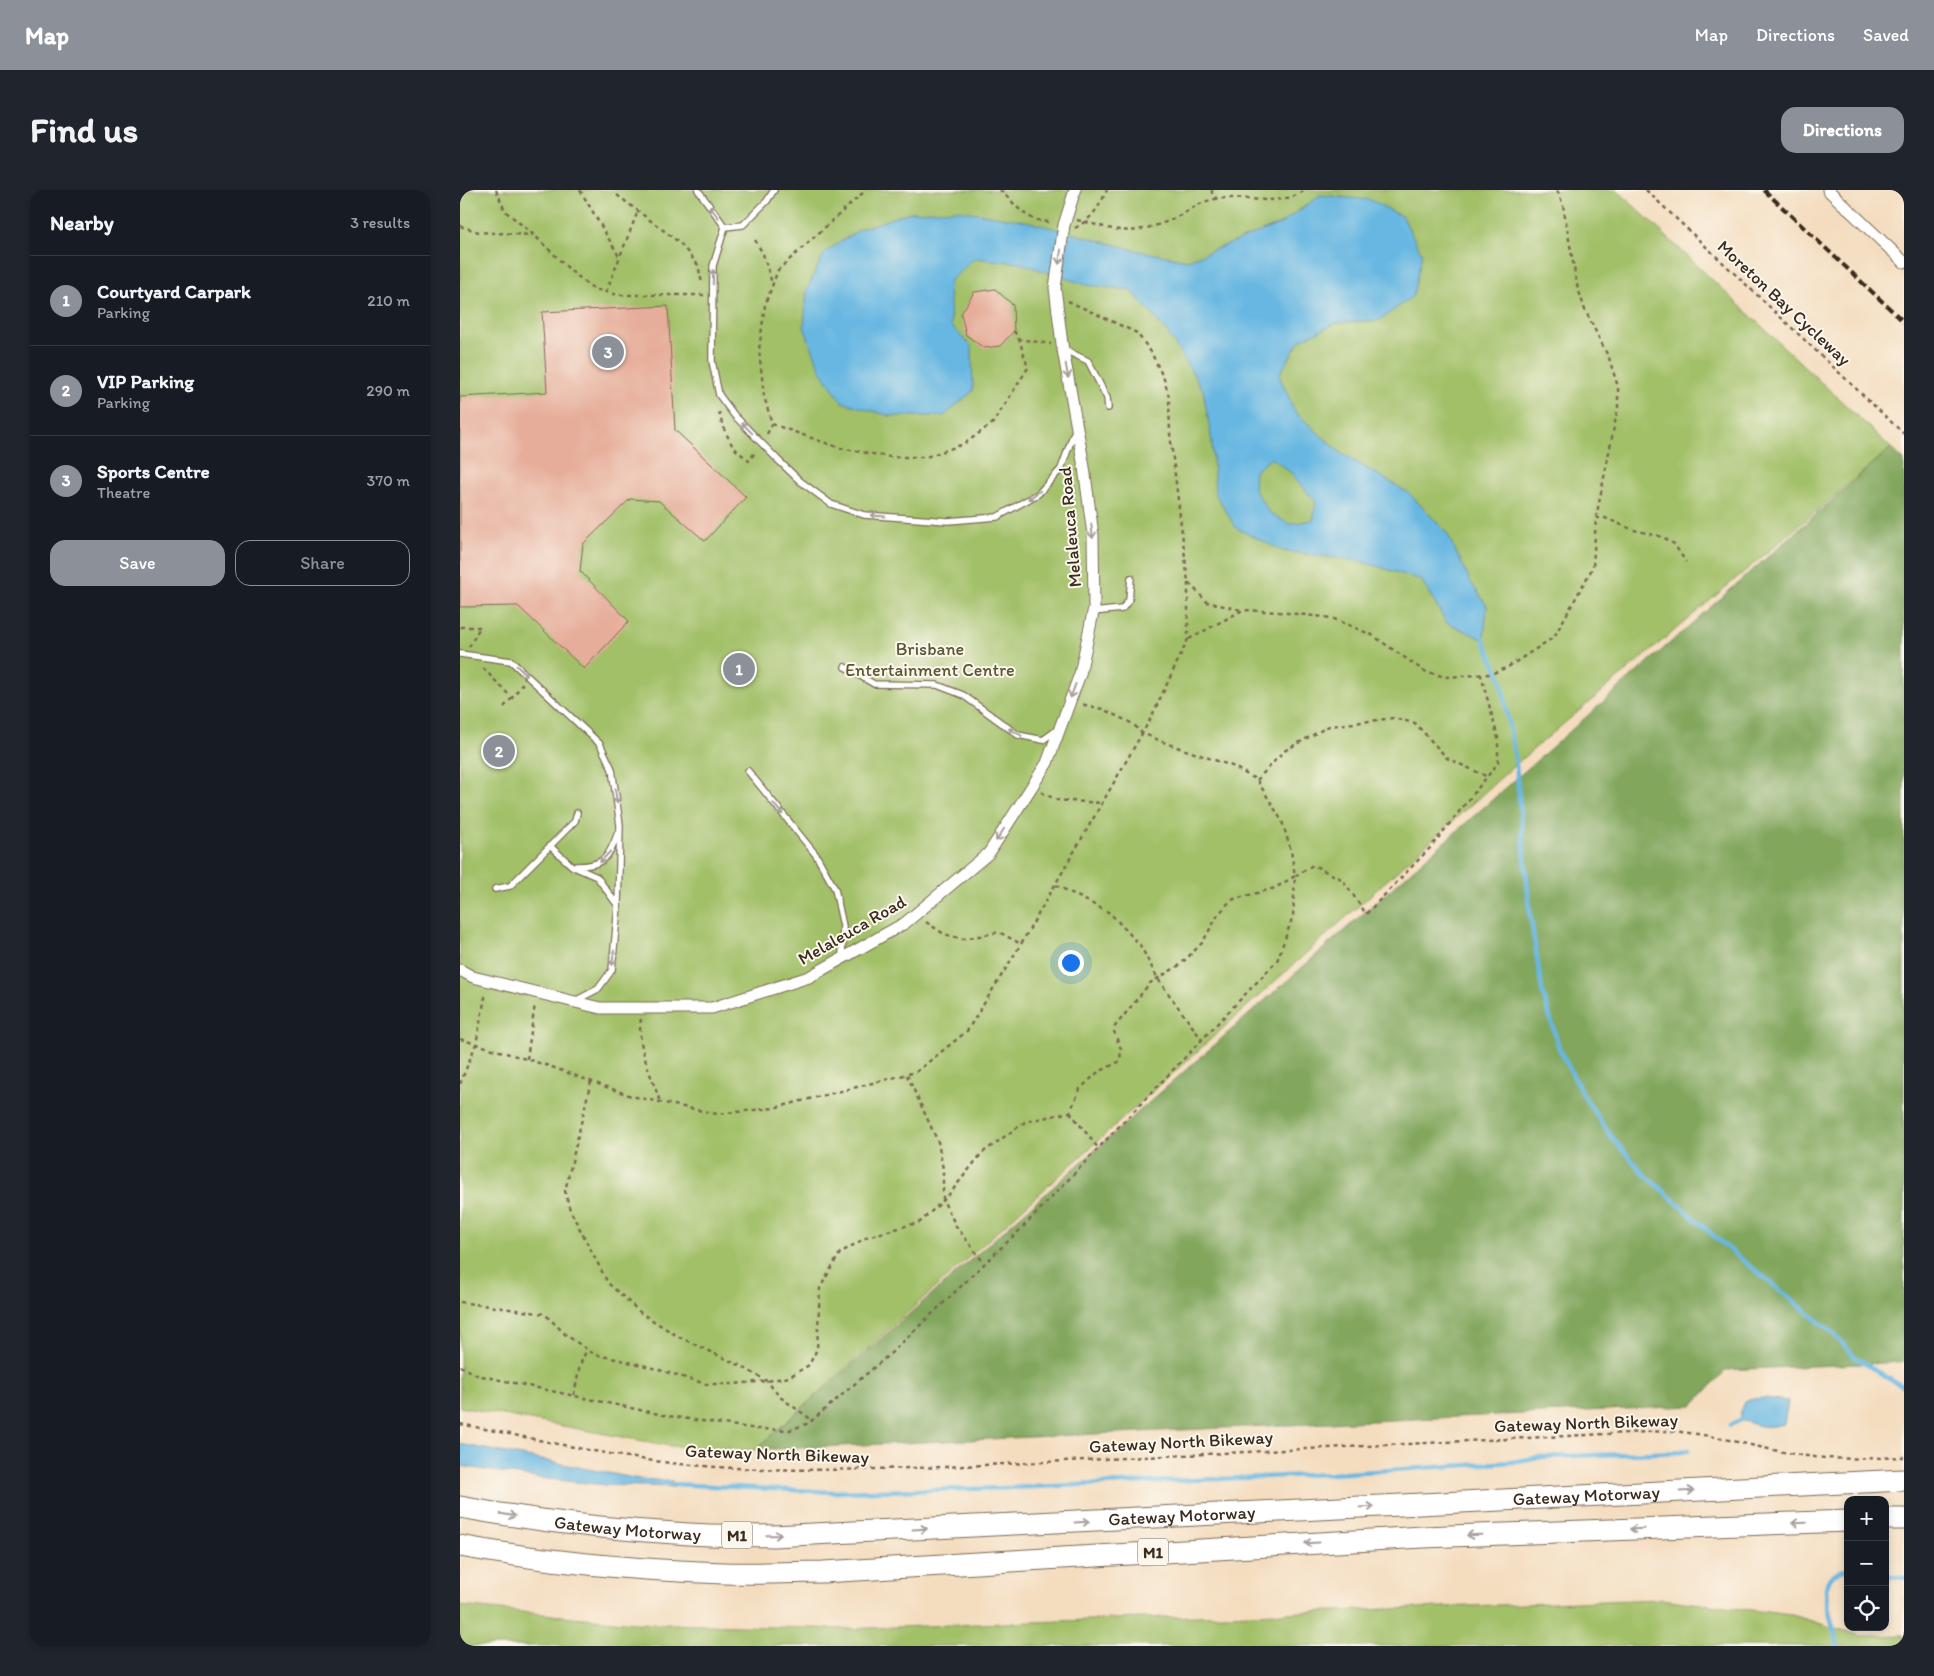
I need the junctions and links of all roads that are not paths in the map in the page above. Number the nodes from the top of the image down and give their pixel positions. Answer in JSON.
{"nodes":[{"id":1,"x":698,"y":190,"type":"edge"},
{"id":2,"x":774,"y":190,"type":"edge"},
{"id":3,"x":1075,"y":190,"type":"edge"},
{"id":4,"x":1828,"y":190,"type":"edge"},
{"id":5,"x":726,"y":227,"type":"junction"},
{"id":6,"x":1904,"y":262,"type":"edge"},
{"id":7,"x":1062,"y":346,"type":"junction"},
{"id":8,"x":1108,"y":408,"type":"dead end"},
{"id":9,"x":1076,"y":425,"type":"junction"},
{"id":10,"x":1131,"y":578,"type":"dead end"},
{"id":11,"x":1093,"y":612,"type":"junction"},
{"id":12,"x":462,"y":654,"type":"edge"},
{"id":13,"x":845,"y":667,"type":"dead end"},
{"id":14,"x":1059,"y":729,"type":"junction"},
{"id":15,"x":748,"y":771,"type":"dead end"},
{"id":16,"x":577,"y":813,"type":"dead end"},
{"id":17,"x":620,"y":826,"type":"junction"},
{"id":18,"x":550,"y":846,"type":"junction"},
{"id":19,"x":572,"y":866,"type":"junction"},
{"id":20,"x":495,"y":889,"type":"dead end"},
{"id":21,"x":618,"y":906,"type":"junction"},
{"id":22,"x":842,"y":958,"type":"junction"},
{"id":23,"x":460,"y":972,"type":"edge"},
{"id":24,"x":573,"y":1001,"type":"junction"},
{"id":25,"x":1904,"y":1480,"type":"edge"},
{"id":26,"x":460,"y":1507,"type":"edge"},
{"id":27,"x":1889,"y":1519,"type":"edge"},
{"id":28,"x":1904,"y":1519,"type":"edge"},
{"id":29,"x":1844,"y":1521,"type":"edge"},
{"id":30,"x":460,"y":1546,"type":"edge"}],
"edges":[{"from":5,"to":1,"type":"lane","one_way":true},
{"from":2,"to":5,"type":"lane"},
{"from":3,"to":7,"type":"street","name":"Melaleuca Road","one_way":true},
{"from":4,"to":6,"type":"street"},
{"from":9,"to":5,"type":"lane","one_way":true},
{"from":7,"to":8,"type":"lane"},
{"from":7,"to":9,"type":"street","name":"Melaleuca Road","one_way":true},
{"from":9,"to":11,"type":"street","name":"Melaleuca Road","one_way":true},
{"from":10,"to":11,"type":"lane"},
{"from":11,"to":14,"type":"street","name":"Melaleuca Road","one_way":true},
{"from":12,"to":17,"type":"lane","one_way":true},
{"from":14,"to":13,"type":"lane","one_way":true},
{"from":14,"to":22,"type":"street","name":"Melaleuca Road","one_way":true},
{"from":15,"to":22,"type":"lane","one_way":true},
{"from":16,"to":18,"type":"lane"},
{"from":17,"to":19,"type":"lane","one_way":true},
{"from":17,"to":21,"type":"lane"},
{"from":18,"to":19,"type":"lane"},
{"from":18,"to":20,"type":"lane"},
{"from":19,"to":21,"type":"lane"},
{"from":21,"to":24,"type":"lane","one_way":true},
{"from":22,"to":24,"type":"street","name":"Melaleuca Road"},
{"from":23,"to":24,"type":"street","name":"Melaleuca Road"},
{"from":26,"to":25,"type":"highway","name":"Gateway Motorway","number":"M1","one_way":true},
{"from":27,"to":28,"type":"highway"},
{"from":29,"to":30,"type":"highway","name":"Gateway Motorway","number":"M1","one_way":true}]}
